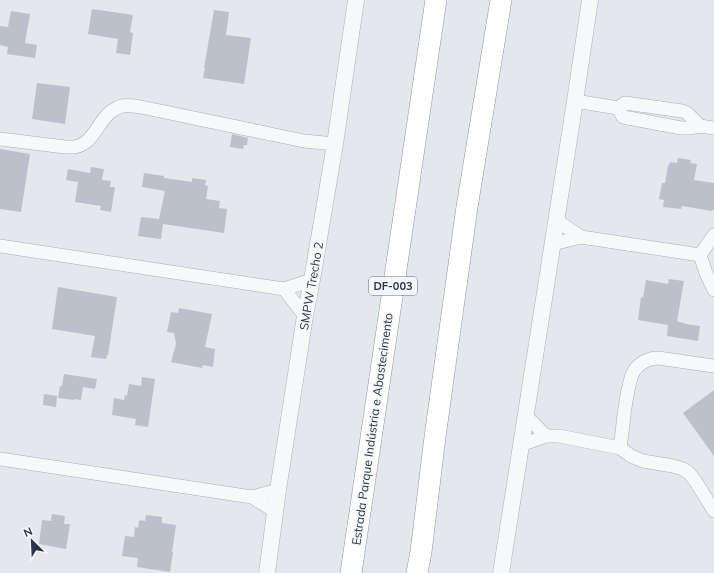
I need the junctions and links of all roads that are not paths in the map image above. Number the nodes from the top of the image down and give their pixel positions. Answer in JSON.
{"nodes":[{"id":1,"x":356,"y":0,"type":"edge"},
{"id":2,"x":436,"y":0,"type":"edge"},
{"id":3,"x":501,"y":0,"type":"edge"},
{"id":4,"x":590,"y":0,"type":"edge"},
{"id":5,"x":576,"y":101,"type":"junction"},
{"id":6,"x":714,"y":128,"type":"edge"},
{"id":7,"x":0,"y":139,"type":"edge"},
{"id":8,"x":335,"y":144,"type":"junction"},
{"id":9,"x":556,"y":220,"type":"junction"},
{"id":10,"x":714,"y":235,"type":"edge"},
{"id":11,"x":581,"y":237,"type":"junction"},
{"id":12,"x":553,"y":244,"type":"junction"},
{"id":13,"x":0,"y":246,"type":"edge"},
{"id":14,"x":700,"y":255,"type":"junction"},
{"id":15,"x":312,"y":280,"type":"junction"},
{"id":16,"x":284,"y":289,"type":"junction"},
{"id":17,"x":714,"y":290,"type":"edge"},
{"id":18,"x":305,"y":316,"type":"junction"},
{"id":19,"x":714,"y":366,"type":"edge"},
{"id":20,"x":526,"y":416,"type":"junction"},
{"id":21,"x":546,"y":436,"type":"junction"},
{"id":22,"x":521,"y":445,"type":"junction"},
{"id":23,"x":620,"y":448,"type":"junction"},
{"id":24,"x":0,"y":459,"type":"edge"},
{"id":25,"x":278,"y":490,"type":"junction"},
{"id":26,"x":252,"y":497,"type":"junction"},
{"id":27,"x":714,"y":511,"type":"edge"},
{"id":28,"x":276,"y":512,"type":"junction"},
{"id":29,"x":267,"y":573,"type":"edge"},
{"id":30,"x":351,"y":573,"type":"edge"},
{"id":31,"x":417,"y":573,"type":"edge"},
{"id":32,"x":501,"y":573,"type":"edge"}],
"edges":[{"from":1,"to":8,"type":"street","name":"SMPW Trecho 2"},
{"from":2,"to":30,"type":"highway","name":"Estrada Parque Indústria e Abastecimento","number":"DF-003"},
{"from":3,"to":31,"type":"highway"},
{"from":4,"to":5,"type":"street"},
{"from":5,"to":6,"type":"street"},
{"from":5,"to":9,"type":"street"},
{"from":7,"to":8,"type":"street"},
{"from":8,"to":15,"type":"street","name":"SMPW Trecho 2"},
{"from":9,"to":11,"type":"street"},
{"from":9,"to":12,"type":"street"},
{"from":10,"to":14,"type":"street"},
{"from":11,"to":12,"type":"street"},
{"from":11,"to":14,"type":"street"},
{"from":12,"to":20,"type":"street"},
{"from":13,"to":16,"type":"street"},
{"from":14,"to":17,"type":"street"},
{"from":15,"to":16,"type":"street"},
{"from":15,"to":18,"type":"street","name":"SMPW Trecho 2"},
{"from":16,"to":18,"type":"street"},
{"from":18,"to":25,"type":"street","name":"SMPW Trecho 2"},
{"from":19,"to":23,"type":"street"},
{"from":20,"to":21,"type":"street"},
{"from":20,"to":22,"type":"street"},
{"from":21,"to":22,"type":"street"},
{"from":21,"to":23,"type":"street"},
{"from":22,"to":32,"type":"street"},
{"from":23,"to":27,"type":"street"},
{"from":24,"to":26,"type":"street"},
{"from":25,"to":26,"type":"street"},
{"from":25,"to":28,"type":"street","name":"SMPW Trecho 2"},
{"from":26,"to":28,"type":"street"},
{"from":28,"to":29,"type":"street","name":"SMPW Trecho 2"}]}
